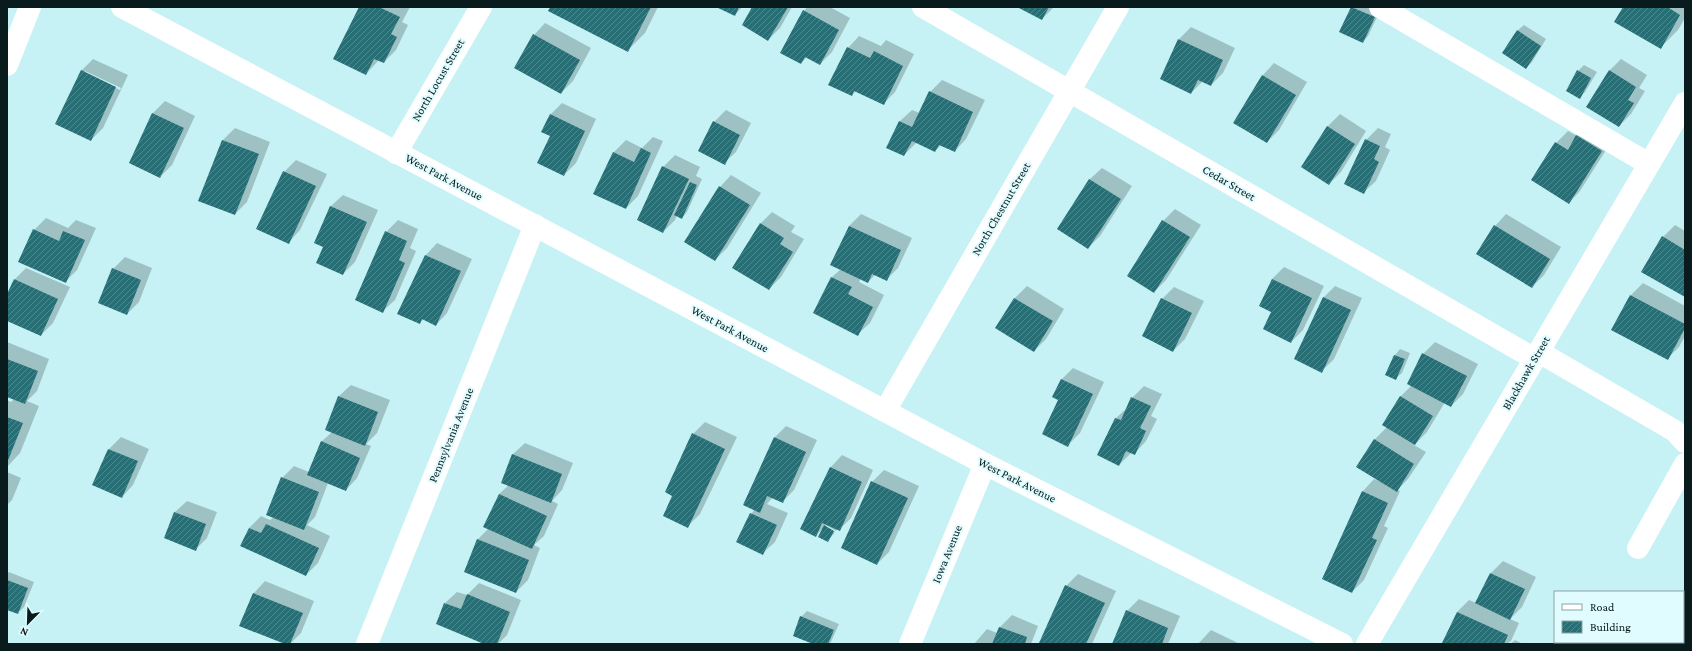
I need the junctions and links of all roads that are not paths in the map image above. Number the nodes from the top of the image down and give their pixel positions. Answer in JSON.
{"nodes":[{"id":1,"x":30,"y":7,"type":"edge"},
{"id":2,"x":122,"y":7,"type":"edge"},
{"id":3,"x":481,"y":7,"type":"edge"},
{"id":4,"x":923,"y":7,"type":"edge"},
{"id":5,"x":1118,"y":7,"type":"edge"},
{"id":6,"x":1380,"y":7,"type":"edge"},
{"id":7,"x":7,"y":65,"type":"edge"},
{"id":8,"x":1069,"y":91,"type":"junction"},
{"id":9,"x":1685,"y":103,"type":"edge"},
{"id":10,"x":396,"y":152,"type":"junction"},
{"id":11,"x":1649,"y":164,"type":"junction"},
{"id":12,"x":535,"y":226,"type":"junction"},
{"id":13,"x":1537,"y":356,"type":"junction"},
{"id":14,"x":885,"y":411,"type":"junction"},
{"id":15,"x":1685,"y":442,"type":"edge"},
{"id":16,"x":985,"y":464,"type":"junction"},
{"id":17,"x":1685,"y":464,"type":"edge"},
{"id":18,"x":1638,"y":548,"type":"dead end"},
{"id":19,"x":367,"y":644,"type":"edge"},
{"id":20,"x":910,"y":644,"type":"edge"},
{"id":21,"x":1342,"y":644,"type":"edge"},
{"id":22,"x":1368,"y":644,"type":"edge"}],
"edges":[{"from":1,"to":7,"type":"street"},
{"from":2,"to":10,"type":"street","name":"West Park Avenue"},
{"from":3,"to":10,"type":"street","name":"North Locust Street"},
{"from":4,"to":8,"type":"street","name":"Cedar Street"},
{"from":5,"to":8,"type":"street","name":"North Chestnut Street"},
{"from":6,"to":11,"type":"street"},
{"from":8,"to":13,"type":"street","name":"Cedar Street"},
{"from":8,"to":14,"type":"street","name":"North Chestnut Street"},
{"from":9,"to":11,"type":"street","name":"Blackhawk Street"},
{"from":10,"to":12,"type":"street","name":"West Park Avenue"},
{"from":11,"to":13,"type":"street","name":"Blackhawk Street"},
{"from":12,"to":14,"type":"street","name":"West Park Avenue"},
{"from":12,"to":19,"type":"street","name":"Pennsylvania Avenue"},
{"from":13,"to":15,"type":"street","name":"Cedar Street"},
{"from":13,"to":22,"type":"street","name":"Blackhawk Street"},
{"from":14,"to":16,"type":"street","name":"West Park Avenue"},
{"from":16,"to":20,"type":"street","name":"Iowa Avenue"},
{"from":16,"to":21,"type":"street","name":"West Park Avenue"},
{"from":17,"to":18,"type":"street"}]}
